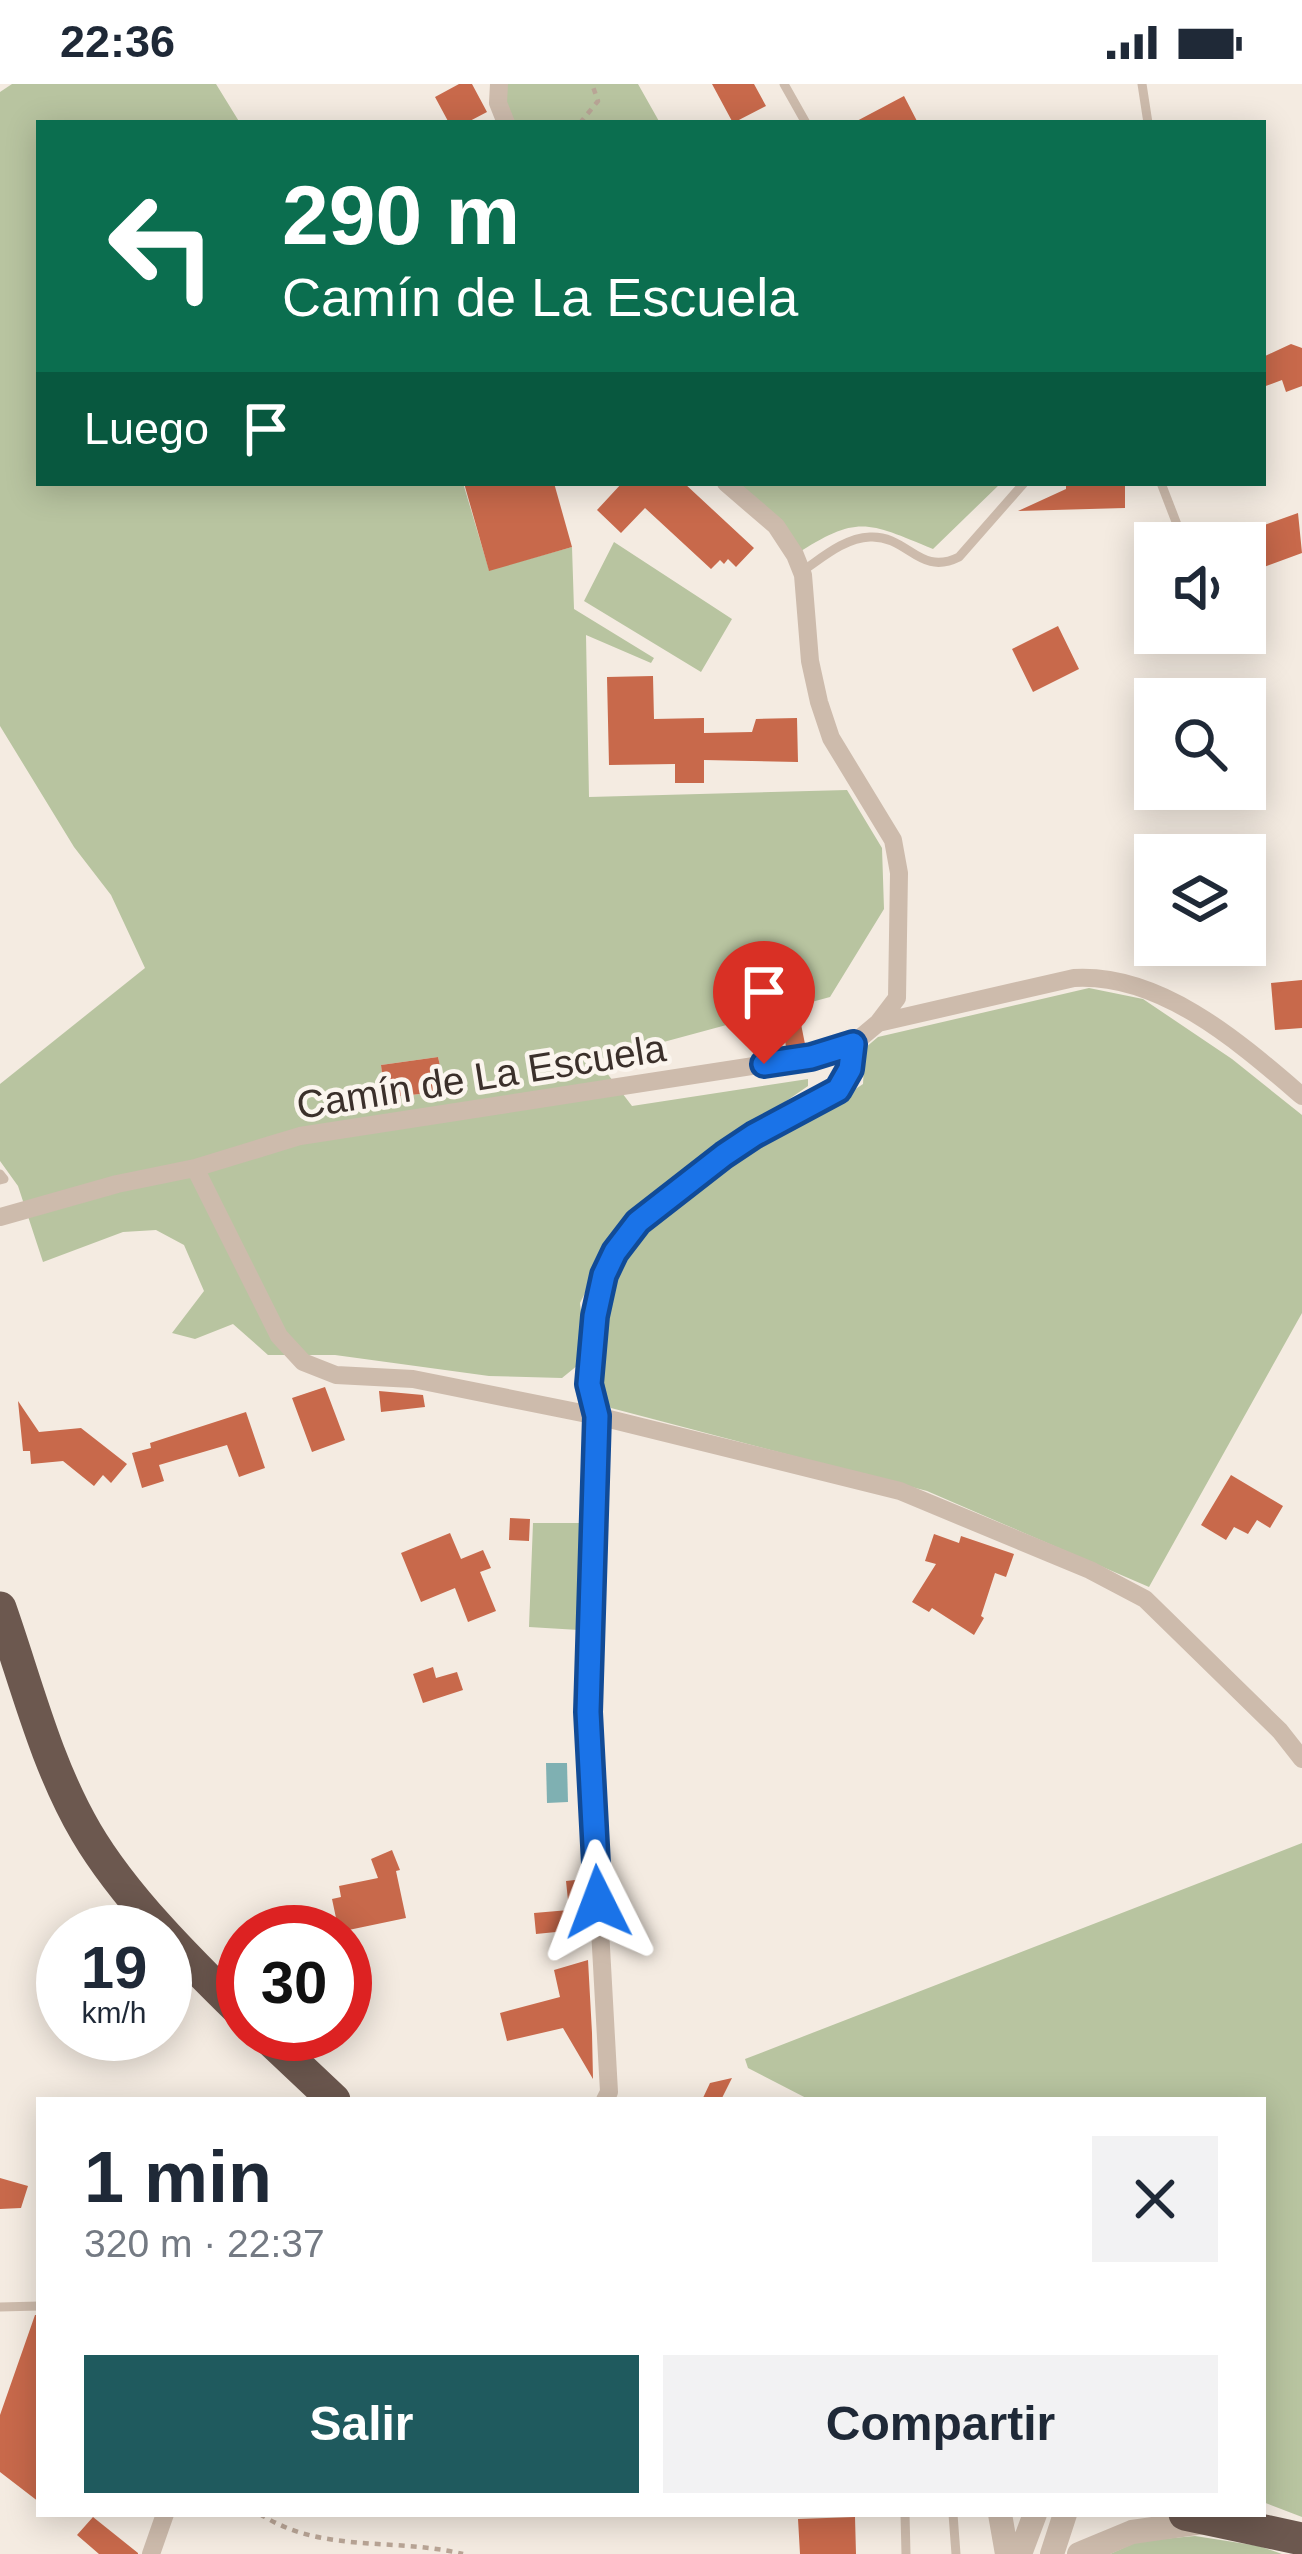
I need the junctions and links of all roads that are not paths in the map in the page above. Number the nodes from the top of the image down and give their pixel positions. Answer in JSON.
{"nodes":[{"id":1,"x":500,"y":84,"type":"edge"},
{"id":2,"x":784,"y":84,"type":"edge"},
{"id":3,"x":1142,"y":84,"type":"edge"},
{"id":4,"x":505,"y":120,"type":"edge"},
{"id":5,"x":804,"y":120,"type":"edge"},
{"id":6,"x":1148,"y":120,"type":"edge"},
{"id":7,"x":729,"y":486,"type":"edge"},
{"id":8,"x":1021,"y":486,"type":"edge"},
{"id":9,"x":1162,"y":486,"type":"edge"},
{"id":10,"x":1176,"y":522,"type":"edge"},
{"id":11,"x":801,"y":572,"type":"junction"},
{"id":12,"x":878,"y":1023,"type":"junction"},
{"id":13,"x":853,"y":1044,"type":"junction"},
{"id":14,"x":1302,"y":1096,"type":"edge"},
{"id":15,"x":194,"y":1168,"type":"junction"},
{"id":16,"x":0,"y":1217,"type":"edge"},
{"id":17,"x":597,"y":1416,"type":"junction"},
{"id":18,"x":0,"y":1608,"type":"edge"},
{"id":19,"x":1302,"y":1759,"type":"edge"},
{"id":20,"x":216,"y":1984,"type":"edge"},
{"id":21,"x":293,"y":2061,"type":"edge"},
{"id":22,"x":331,"y":2097,"type":"edge"},
{"id":23,"x":606,"y":2097,"type":"edge"},
{"id":24,"x":36,"y":2306,"type":"edge"},
{"id":25,"x":0,"y":2307,"type":"edge"},
{"id":26,"x":164,"y":2517,"type":"edge"},
{"id":27,"x":905,"y":2517,"type":"edge"},
{"id":28,"x":953,"y":2517,"type":"edge"},
{"id":29,"x":1000,"y":2517,"type":"edge"},
{"id":30,"x":1034,"y":2517,"type":"edge"},
{"id":31,"x":1064,"y":2517,"type":"edge"},
{"id":32,"x":1212,"y":2517,"type":"edge"},
{"id":33,"x":1302,"y":2539,"type":"edge"},
{"id":34,"x":152,"y":2554,"type":"edge"},
{"id":35,"x":906,"y":2554,"type":"edge"},
{"id":36,"x":956,"y":2554,"type":"edge"},
{"id":37,"x":1006,"y":2554,"type":"edge"},
{"id":38,"x":1020,"y":2554,"type":"edge"},
{"id":39,"x":1052,"y":2554,"type":"edge"},
{"id":40,"x":1079,"y":2554,"type":"edge"}],
"edges":[{"from":1,"to":4,"type":"street"},
{"from":2,"to":5,"type":"lane"},
{"from":3,"to":6,"type":"lane"},
{"from":7,"to":11,"type":"street"},
{"from":8,"to":11,"type":"lane"},
{"from":9,"to":10,"type":"lane"},
{"from":11,"to":12,"type":"street"},
{"from":12,"to":13,"type":"street","name":"Camín de La Escuela"},
{"from":12,"to":14,"type":"street"},
{"from":13,"to":15,"type":"street","name":"Camín de La Escuela"},
{"from":13,"to":17,"type":"street"},
{"from":15,"to":16,"type":"street","name":"Camín de La Escuela"},
{"from":15,"to":17,"type":"street"},
{"from":17,"to":19,"type":"street"},
{"from":17,"to":23,"type":"street"},
{"from":18,"to":20,"type":"highway"},
{"from":21,"to":22,"type":"highway"},
{"from":24,"to":25,"type":"lane"},
{"from":26,"to":34,"type":"street"},
{"from":27,"to":35,"type":"lane"},
{"from":28,"to":36,"type":"lane"},
{"from":29,"to":37,"type":"street"},
{"from":30,"to":38,"type":"street"},
{"from":31,"to":39,"type":"street"},
{"from":32,"to":33,"type":"highway"},
{"from":32,"to":40,"type":"street"}]}
